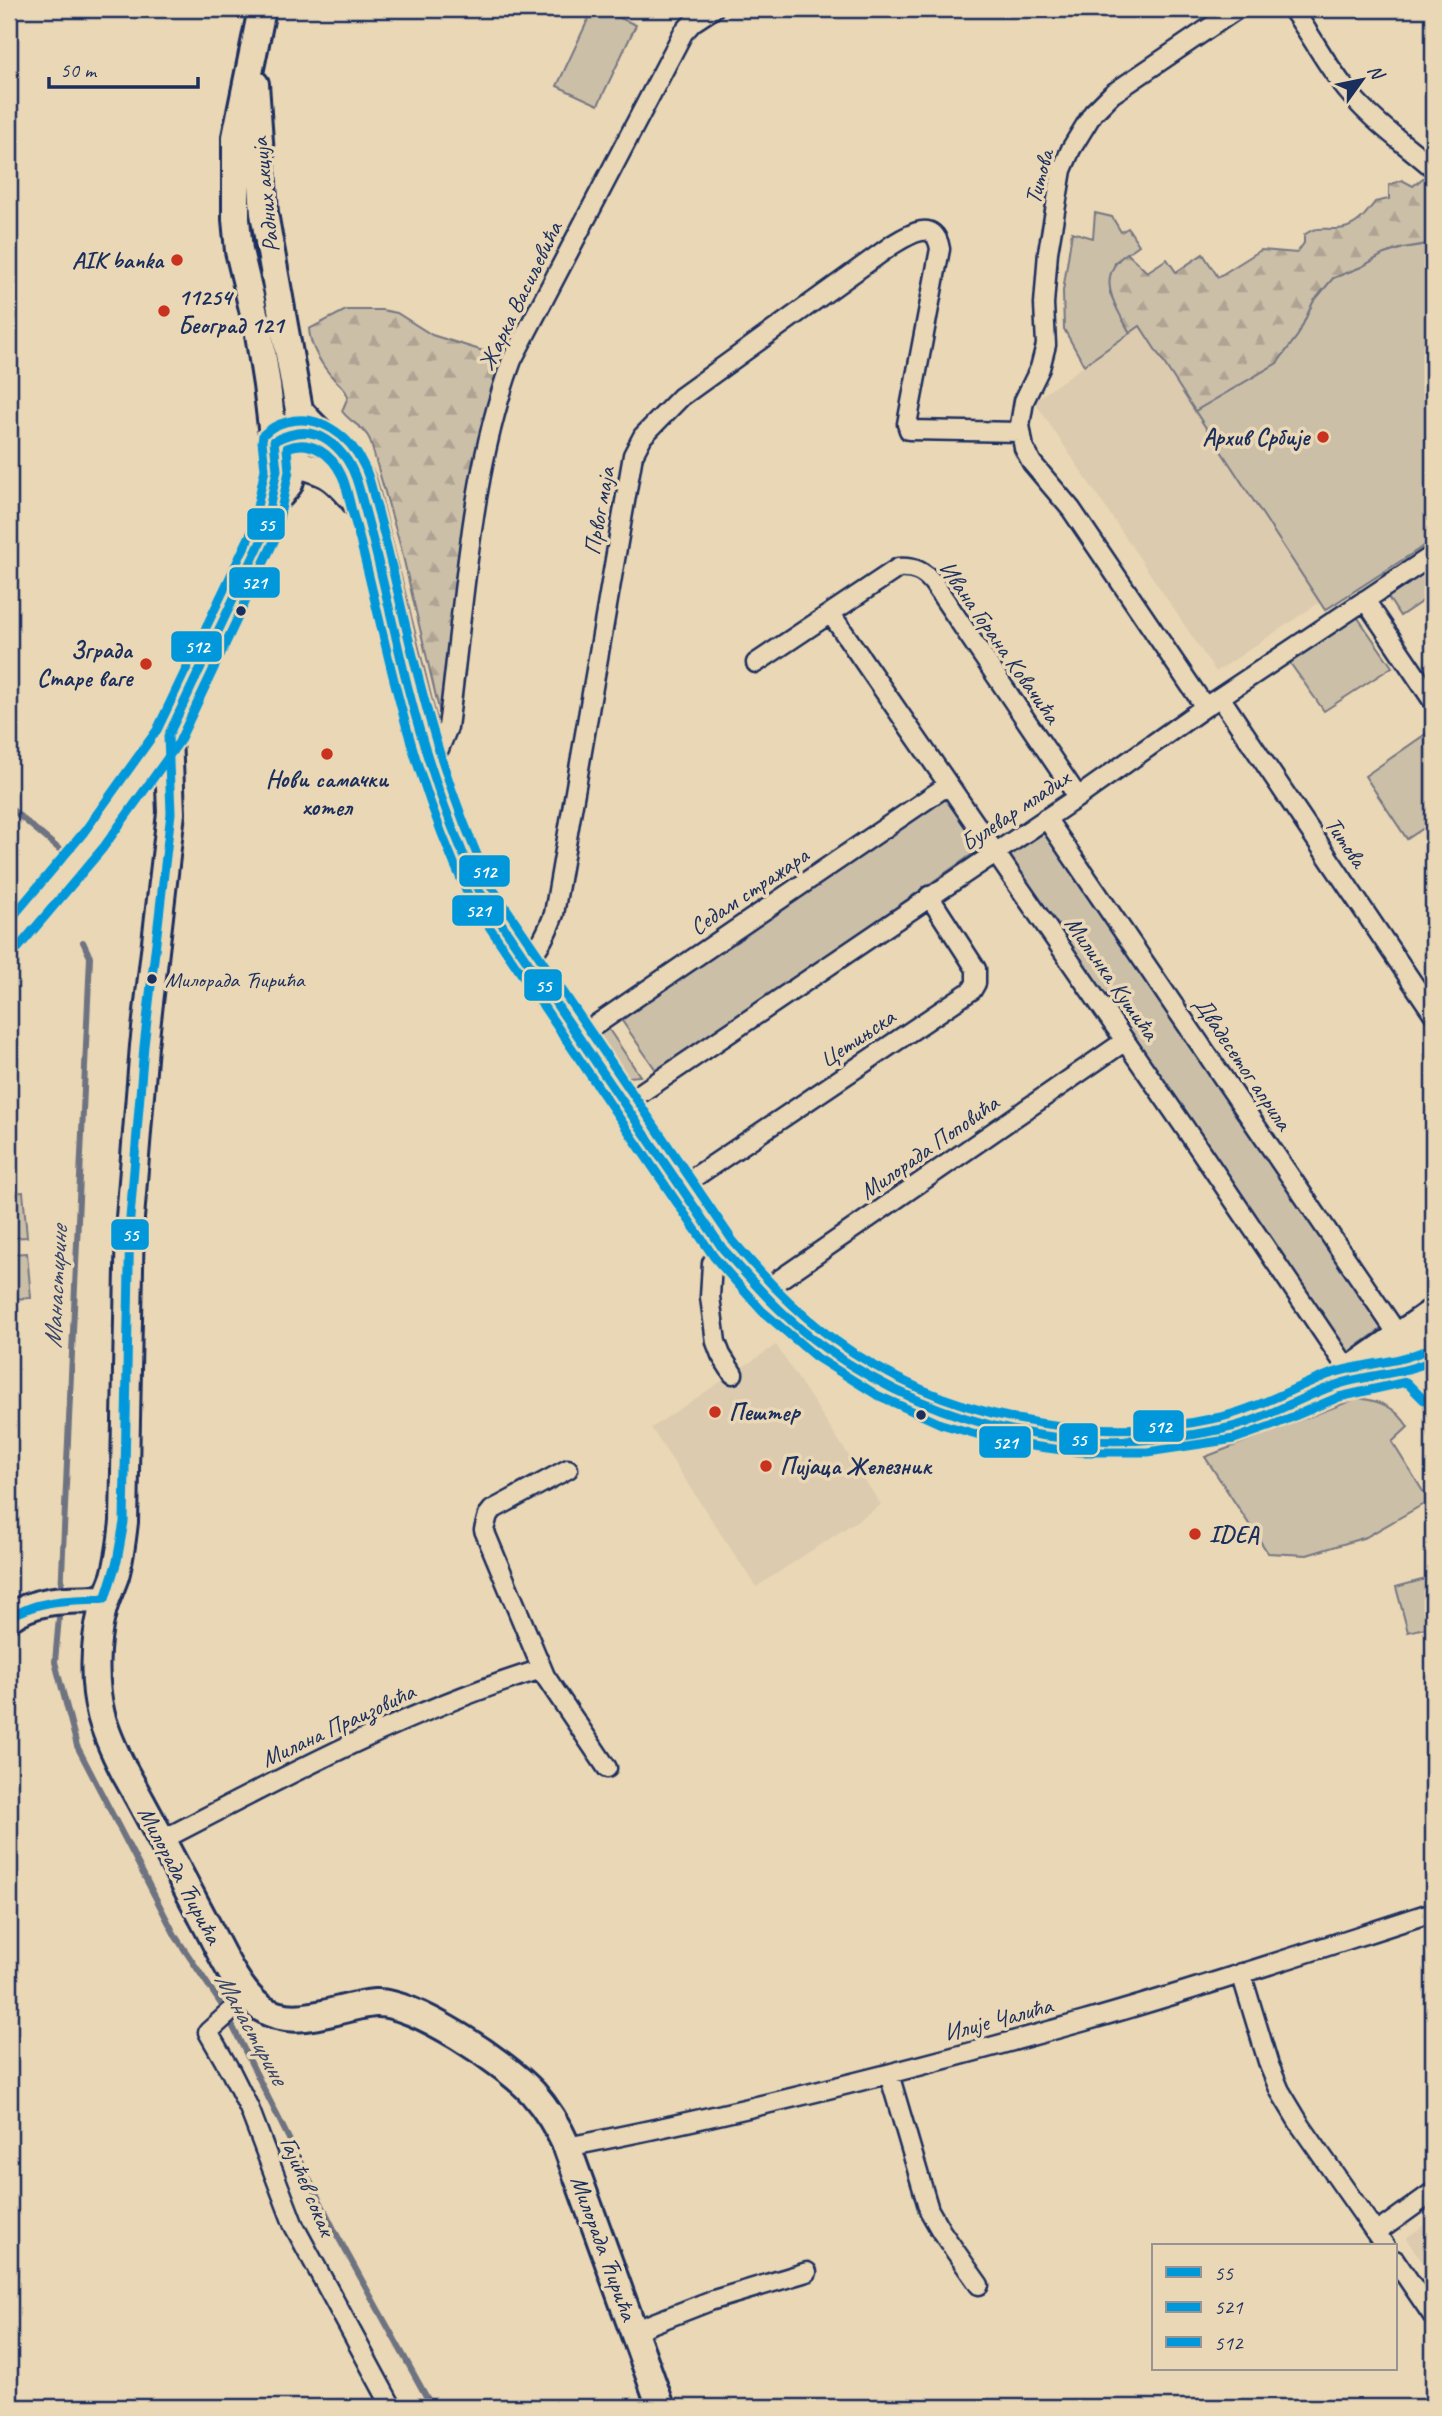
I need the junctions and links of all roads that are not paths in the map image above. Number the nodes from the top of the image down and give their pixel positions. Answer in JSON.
{"nodes":[{"id":1,"x":262,"y":9,"type":"edge"},
{"id":2,"x":713,"y":9,"type":"edge"},
{"id":3,"x":1237,"y":9,"type":"edge"},
{"id":4,"x":1292,"y":9,"type":"edge"},
{"id":5,"x":253,"y":62,"type":"junction"},
{"id":6,"x":1433,"y":168,"type":"edge"},
{"id":7,"x":1021,"y":432,"type":"junction"},
{"id":8,"x":293,"y":454,"type":"junction"},
{"id":9,"x":1433,"y":555,"type":"edge"},
{"id":10,"x":1365,"y":600,"type":"junction"},
{"id":11,"x":831,"y":614,"type":"junction"},
{"id":12,"x":756,"y":663,"type":"dead end"},
{"id":13,"x":1433,"y":701,"type":"edge"},
{"id":14,"x":1213,"y":702,"type":"junction"},
{"id":15,"x":168,"y":736,"type":"junction"},
{"id":16,"x":425,"y":756,"type":"junction"},
{"id":17,"x":948,"y":785,"type":"junction"},
{"id":18,"x":1078,"y":797,"type":"junction"},
{"id":19,"x":1046,"y":818,"type":"junction"},
{"id":20,"x":996,"y":852,"type":"junction"},
{"id":21,"x":929,"y":896,"type":"junction"},
{"id":22,"x":9,"y":940,"type":"edge"},
{"id":23,"x":526,"y":962,"type":"junction"},
{"id":24,"x":1433,"y":1013,"type":"edge"},
{"id":25,"x":578,"y":1037,"type":"junction"},
{"id":26,"x":1125,"y":1041,"type":"junction"},
{"id":27,"x":624,"y":1105,"type":"junction"},
{"id":28,"x":680,"y":1187,"type":"junction"},
{"id":29,"x":723,"y":1249,"type":"junction"},
{"id":30,"x":760,"y":1293,"type":"junction"},
{"id":31,"x":1433,"y":1312,"type":"edge"},
{"id":32,"x":1401,"y":1335,"type":"junction"},
{"id":33,"x":1433,"y":1341,"type":"edge"},
{"id":34,"x":1422,"y":1364,"type":"edge"},
{"id":35,"x":733,"y":1374,"type":"dead end"},
{"id":36,"x":1344,"y":1377,"type":"junction"},
{"id":37,"x":1433,"y":1391,"type":"edge"},
{"id":38,"x":568,"y":1469,"type":"dead end"},
{"id":39,"x":105,"y":1599,"type":"junction"},
{"id":40,"x":9,"y":1618,"type":"edge"},
{"id":41,"x":542,"y":1669,"type":"junction"},
{"id":42,"x":607,"y":1768,"type":"dead end"},
{"id":43,"x":162,"y":1840,"type":"junction"},
{"id":44,"x":1433,"y":1912,"type":"edge"},
{"id":45,"x":1241,"y":1973,"type":"junction"},
{"id":46,"x":242,"y":2000,"type":"junction"},
{"id":47,"x":889,"y":2074,"type":"junction"},
{"id":48,"x":567,"y":2147,"type":"junction"},
{"id":49,"x":1433,"y":2192,"type":"edge"},
{"id":50,"x":1381,"y":2240,"type":"edge"},
{"id":51,"x":1396,"y":2261,"type":"edge"},
{"id":52,"x":807,"y":2272,"type":"dead end"},
{"id":53,"x":979,"y":2285,"type":"dead end"},
{"id":54,"x":1433,"y":2316,"type":"edge"},
{"id":55,"x":634,"y":2331,"type":"junction"},
{"id":56,"x":392,"y":2407,"type":"edge"},
{"id":57,"x":661,"y":2407,"type":"edge"}],
"edges":[{"from":1,"to":5,"type":"main road"},
{"from":2,"to":16,"type":"street","name":"Жарка Васиљевића"},
{"from":3,"to":7,"type":"street","name":"Титова"},
{"from":4,"to":6,"type":"street"},
{"from":5,"to":8,"type":"main road","name":"Радних акција"},
{"from":5,"to":8,"type":"main road"},
{"from":7,"to":14,"type":"street","name":"Титова"},
{"from":7,"to":23,"type":"street","name":"Првог маја"},
{"from":8,"to":15,"type":"main road"},
{"from":8,"to":16,"type":"main road"},
{"from":9,"to":10,"type":"street","name":"Булевар младих"},
{"from":10,"to":13,"type":"street"},
{"from":10,"to":14,"type":"street","name":"Булевар младих"},
{"from":11,"to":12,"type":"street","name":"Ивана Горана Ковачића"},
{"from":11,"to":17,"type":"street","name":"Милинка Кушића"},
{"from":11,"to":18,"type":"street","name":"Ивана Горана Ковачића"},
{"from":14,"to":18,"type":"street","name":"Булевар младих"},
{"from":14,"to":24,"type":"street","name":"Титова"},
{"from":15,"to":22,"type":"main road"},
{"from":15,"to":39,"type":"main road","name":"Милорада Ћирића"},
{"from":16,"to":23,"type":"main road"},
{"from":17,"to":20,"type":"street","name":"Милинка Кушића"},
{"from":17,"to":25,"type":"street","name":"Седам стражара"},
{"from":18,"to":19,"type":"street","name":"Булевар младих"},
{"from":19,"to":20,"type":"street","name":"Булевар младих"},
{"from":19,"to":32,"type":"street","name":"Двадесетог априла"},
{"from":20,"to":21,"type":"street","name":"Булевар младих"},
{"from":20,"to":26,"type":"street","name":"Милинка Кушића"},
{"from":21,"to":27,"type":"street","name":"Булевар младих"},
{"from":21,"to":28,"type":"street","name":"Цетињска"},
{"from":23,"to":25,"type":"main road"},
{"from":25,"to":27,"type":"main road"},
{"from":26,"to":30,"type":"street","name":"Милорада Поповића"},
{"from":26,"to":36,"type":"street","name":"Милинка Кушића"},
{"from":27,"to":28,"type":"main road"},
{"from":28,"to":29,"type":"main road"},
{"from":29,"to":30,"type":"main road"},
{"from":29,"to":35,"type":"street"},
{"from":30,"to":36,"type":"main road"},
{"from":31,"to":32,"type":"main road"},
{"from":32,"to":33,"type":"main road"},
{"from":32,"to":34,"type":"main road"},
{"from":32,"to":36,"type":"main road"},
{"from":34,"to":36,"type":"main road"},
{"from":34,"to":37,"type":"main road"},
{"from":38,"to":41,"type":"street"},
{"from":39,"to":40,"type":"main road"},
{"from":39,"to":43,"type":"main road","name":"Милорада Ћирића"},
{"from":41,"to":42,"type":"street"},
{"from":41,"to":43,"type":"street","name":"Милана Праизовића"},
{"from":43,"to":46,"type":"main road","name":"Милорада Ћирића"},
{"from":44,"to":45,"type":"street","name":"Илије Чалића"},
{"from":45,"to":47,"type":"street","name":"Илије Чалића"},
{"from":45,"to":50,"type":"street"},
{"from":46,"to":48,"type":"main road","name":"Милорада Ћирића"},
{"from":46,"to":56,"type":"street","name":"Гајићев сокак"},
{"from":47,"to":48,"type":"street","name":"Илије Чалића"},
{"from":47,"to":53,"type":"street"},
{"from":48,"to":55,"type":"main road","name":"Милорада Ћирића"},
{"from":49,"to":50,"type":"street"},
{"from":51,"to":54,"type":"street"},
{"from":52,"to":55,"type":"street"},
{"from":55,"to":57,"type":"main road","name":"Милорада Ћирића"}]}
